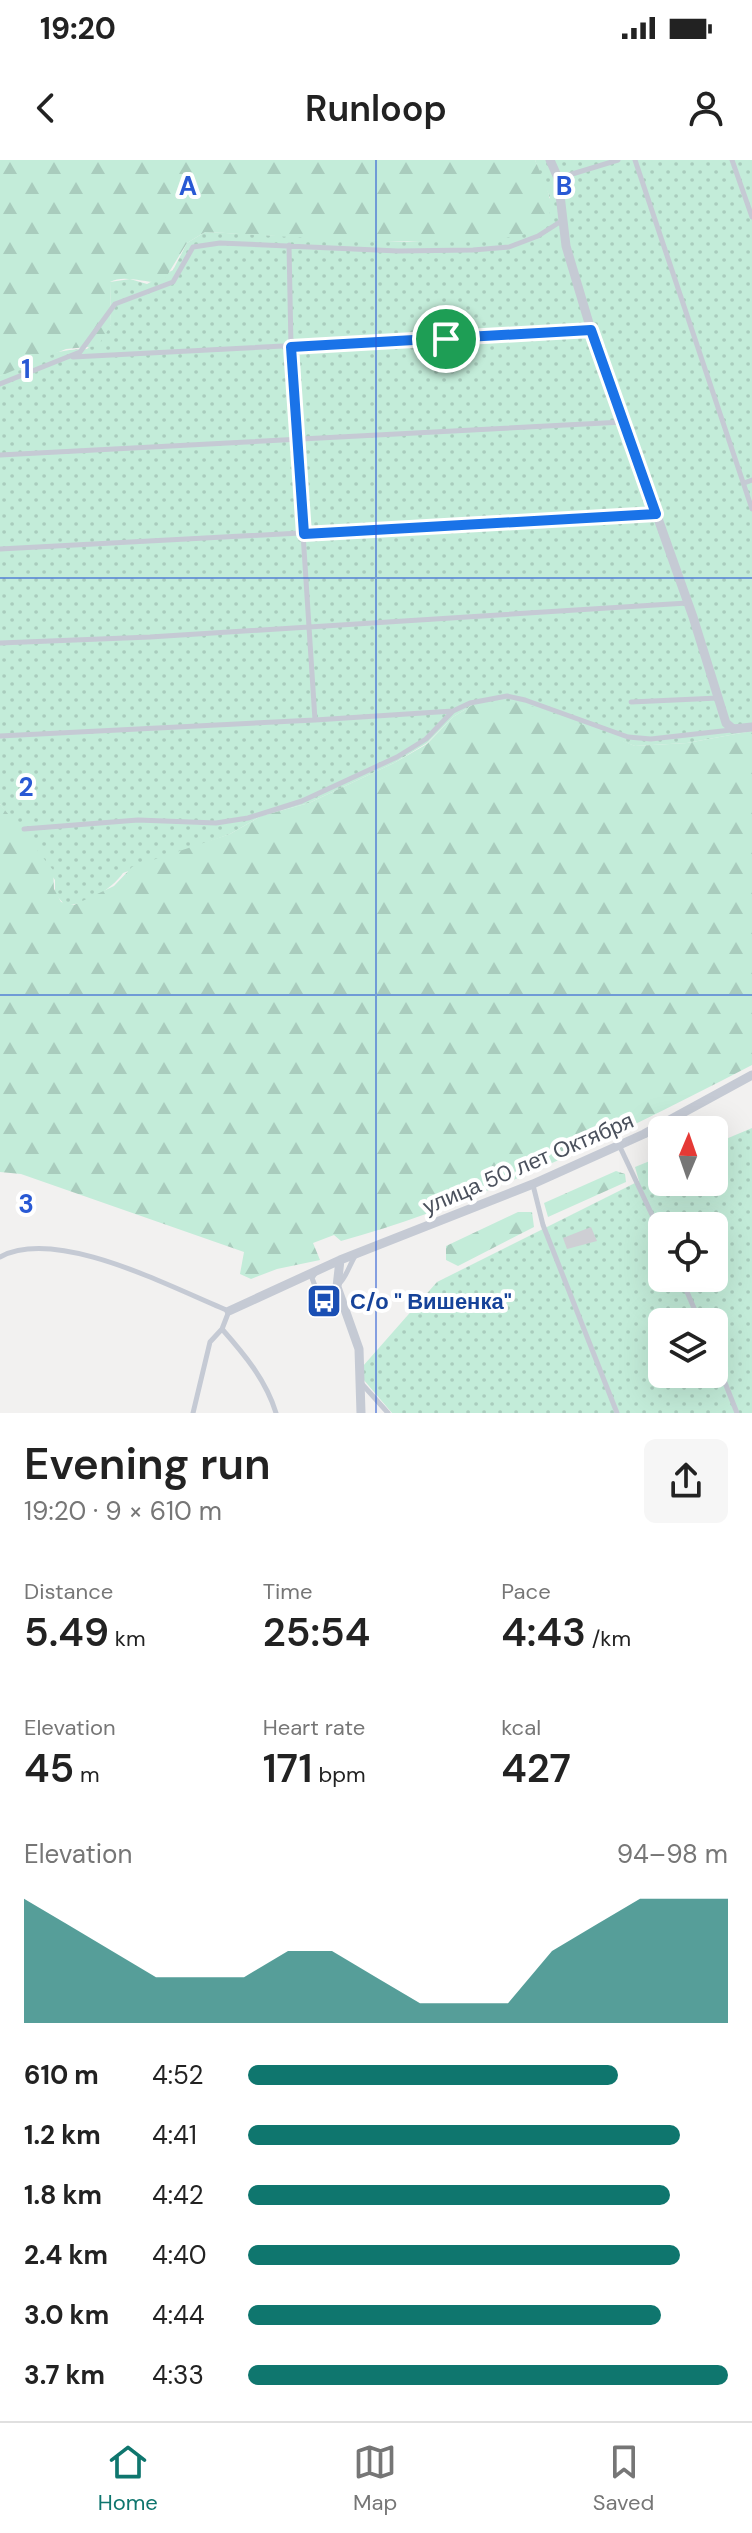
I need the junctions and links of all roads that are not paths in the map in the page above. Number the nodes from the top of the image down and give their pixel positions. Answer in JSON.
{"nodes":[{"id":1,"x":550,"y":160,"type":"edge"},
{"id":2,"x":618,"y":160,"type":"edge"},
{"id":3,"x":635,"y":160,"type":"edge"},
{"id":4,"x":732,"y":160,"type":"edge"},
{"id":5,"x":558,"y":178,"type":"junction"},
{"id":6,"x":752,"y":217,"type":"edge"},
{"id":7,"x":563,"y":220,"type":"junction"},
{"id":8,"x":289,"y":245,"type":"junction"},
{"id":9,"x":591,"y":330,"type":"junction"},
{"id":10,"x":291,"y":347,"type":"junction"},
{"id":11,"x":72,"y":357,"type":"junction"},
{"id":12,"x":0,"y":384,"type":"edge"},
{"id":13,"x":624,"y":422,"type":"junction"},
{"id":14,"x":298,"y":441,"type":"junction"},
{"id":15,"x":0,"y":455,"type":"edge"},
{"id":16,"x":752,"y":480,"type":"edge"},
{"id":17,"x":744,"y":483,"type":"junction"},
{"id":18,"x":752,"y":509,"type":"edge"},
{"id":19,"x":656,"y":514,"type":"junction"},
{"id":20,"x":304,"y":534,"type":"junction"},
{"id":21,"x":0,"y":549,"type":"edge"},
{"id":22,"x":687,"y":603,"type":"junction"},
{"id":23,"x":308,"y":628,"type":"junction"},
{"id":24,"x":0,"y":643,"type":"edge"},
{"id":25,"x":718,"y":698,"type":"junction"},
{"id":26,"x":631,"y":702,"type":"dead end"},
{"id":27,"x":453,"y":711,"type":"junction"},
{"id":28,"x":315,"y":720,"type":"junction"},
{"id":29,"x":752,"y":727,"type":"edge"},
{"id":30,"x":733,"y":729,"type":"junction"},
{"id":31,"x":0,"y":736,"type":"edge"},
{"id":32,"x":24,"y":829,"type":"dead end"},
{"id":33,"x":752,"y":1077,"type":"edge"},
{"id":34,"x":619,"y":1146,"type":"junction"},
{"id":35,"x":533,"y":1184,"type":"junction"},
{"id":36,"x":651,"y":1212,"type":"edge"},
{"id":37,"x":357,"y":1253,"type":"junction"},
{"id":38,"x":0,"y":1257,"type":"edge"},
{"id":39,"x":340,"y":1260,"type":"junction"},
{"id":40,"x":316,"y":1271,"type":"junction"},
{"id":41,"x":337,"y":1287,"type":"junction"},
{"id":42,"x":229,"y":1311,"type":"junction"},
{"id":43,"x":222,"y":1329,"type":"junction"},
{"id":44,"x":359,"y":1380,"type":"junction"},
{"id":45,"x":727,"y":1388,"type":"edge"},
{"id":46,"x":193,"y":1413,"type":"edge"},
{"id":47,"x":276,"y":1413,"type":"edge"},
{"id":48,"x":361,"y":1413,"type":"edge"},
{"id":49,"x":388,"y":1413,"type":"edge"},
{"id":50,"x":617,"y":1413,"type":"edge"},
{"id":51,"x":737,"y":1413,"type":"edge"}],
"edges":[{"from":1,"to":5,"type":"street"},
{"from":2,"to":5,"type":"lane"},
{"from":3,"to":17,"type":"lane"},
{"from":4,"to":6,"type":"lane"},
{"from":5,"to":7,"type":"street"},
{"from":7,"to":8,"type":"lane"},
{"from":7,"to":9,"type":"street"},
{"from":8,"to":10,"type":"lane"},
{"from":8,"to":11,"type":"lane"},
{"from":9,"to":10,"type":"lane"},
{"from":9,"to":13,"type":"street"},
{"from":10,"to":11,"type":"lane"},
{"from":10,"to":14,"type":"lane"},
{"from":11,"to":12,"type":"lane"},
{"from":13,"to":14,"type":"lane"},
{"from":13,"to":19,"type":"street"},
{"from":14,"to":15,"type":"lane"},
{"from":14,"to":20,"type":"lane"},
{"from":16,"to":17,"type":"lane"},
{"from":17,"to":18,"type":"lane"},
{"from":19,"to":20,"type":"lane"},
{"from":19,"to":22,"type":"street"},
{"from":20,"to":21,"type":"lane"},
{"from":20,"to":23,"type":"lane"},
{"from":22,"to":23,"type":"lane"},
{"from":22,"to":25,"type":"street"},
{"from":23,"to":24,"type":"lane"},
{"from":23,"to":28,"type":"lane"},
{"from":25,"to":26,"type":"lane"},
{"from":25,"to":30,"type":"street"},
{"from":27,"to":28,"type":"lane"},
{"from":27,"to":30,"type":"lane"},
{"from":27,"to":32,"type":"lane"},
{"from":28,"to":31,"type":"lane"},
{"from":29,"to":30,"type":"street"},
{"from":33,"to":34,"type":"street","name":"улица 50 лет Октября"},
{"from":34,"to":35,"type":"street","name":"улица 50 лет Октября"},
{"from":34,"to":36,"type":"lane"},
{"from":35,"to":37,"type":"street","name":"улица 50 лет Октября"},
{"from":35,"to":50,"type":"lane"},
{"from":37,"to":39,"type":"street","name":"улица 50 лет Октября"},
{"from":37,"to":41,"type":"lane"},
{"from":38,"to":42,"type":"lane"},
{"from":39,"to":40,"type":"street","name":"улица 50 лет Октября"},
{"from":39,"to":41,"type":"street"},
{"from":40,"to":41,"type":"lane"},
{"from":40,"to":42,"type":"street","name":"улица 50 лет Октября"},
{"from":41,"to":44,"type":"street"},
{"from":42,"to":43,"type":"lane"},
{"from":43,"to":46,"type":"lane"},
{"from":43,"to":47,"type":"lane"},
{"from":44,"to":48,"type":"street"},
{"from":44,"to":49,"type":"lane"},
{"from":45,"to":51,"type":"lane"}]}
